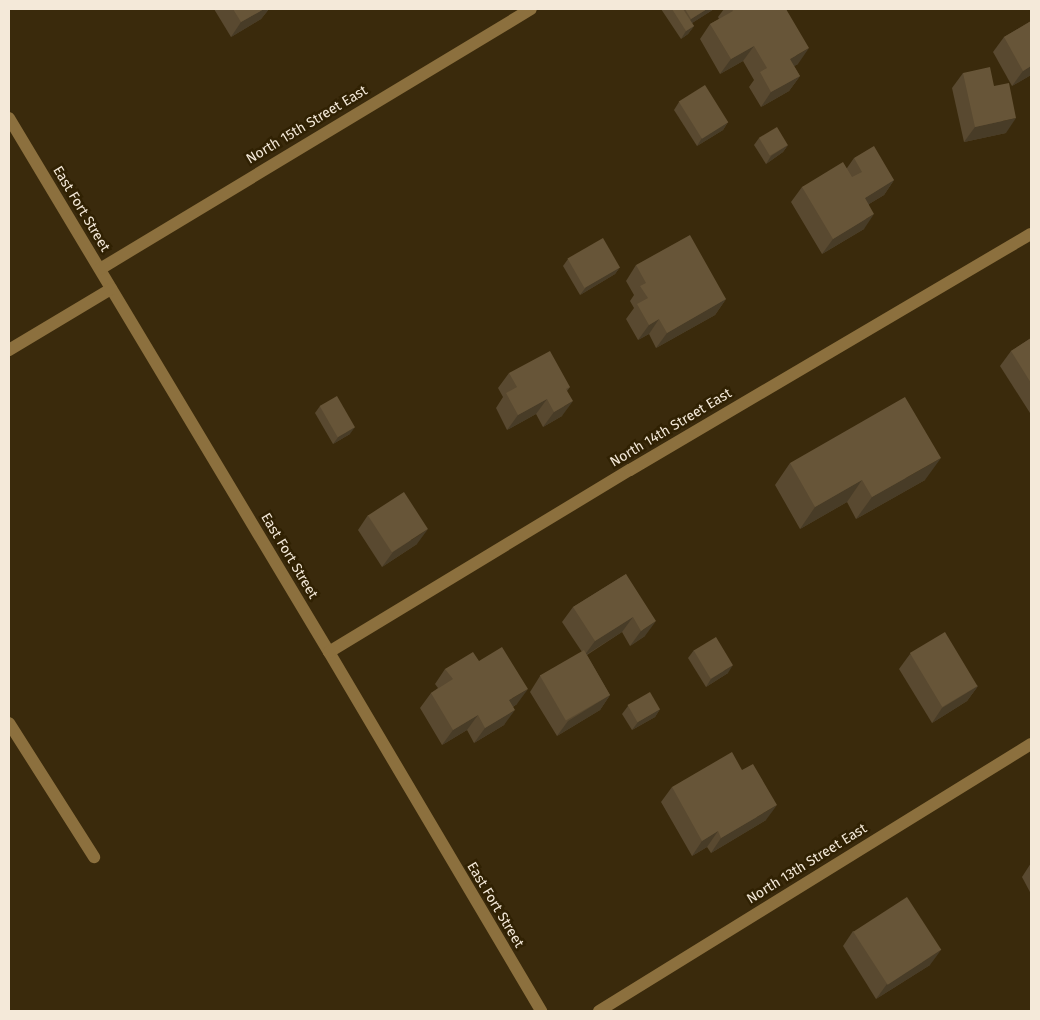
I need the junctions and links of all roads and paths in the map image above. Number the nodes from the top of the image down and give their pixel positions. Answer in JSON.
{"nodes":[{"id":1,"x":531,"y":9,"type":"edge"},
{"id":2,"x":9,"y":118,"type":"edge"},
{"id":3,"x":1031,"y":234,"type":"edge"},
{"id":4,"x":100,"y":270,"type":"junction"},
{"id":5,"x":111,"y":289,"type":"junction"},
{"id":6,"x":9,"y":350,"type":"edge"},
{"id":7,"x":329,"y":652,"type":"junction"},
{"id":8,"x":9,"y":724,"type":"edge"},
{"id":9,"x":1031,"y":744,"type":"edge"},
{"id":10,"x":94,"y":857,"type":"dead end"},
{"id":11,"x":541,"y":1011,"type":"edge"},
{"id":12,"x":599,"y":1011,"type":"edge"}],
"edges":[{"from":1,"to":4,"type":"street","name":"North 15th Street East"},
{"from":2,"to":4,"type":"street","name":"East Fort Street"},
{"from":3,"to":7,"type":"street","name":"North 14th Street East"},
{"from":4,"to":5,"type":"street","name":"East Fort Street"},
{"from":5,"to":6,"type":"street"},
{"from":5,"to":7,"type":"street","name":"East Fort Street"},
{"from":7,"to":11,"type":"street","name":"East Fort Street"},
{"from":8,"to":10,"type":"street"},
{"from":9,"to":12,"type":"street","name":"North 13th Street East"}]}
